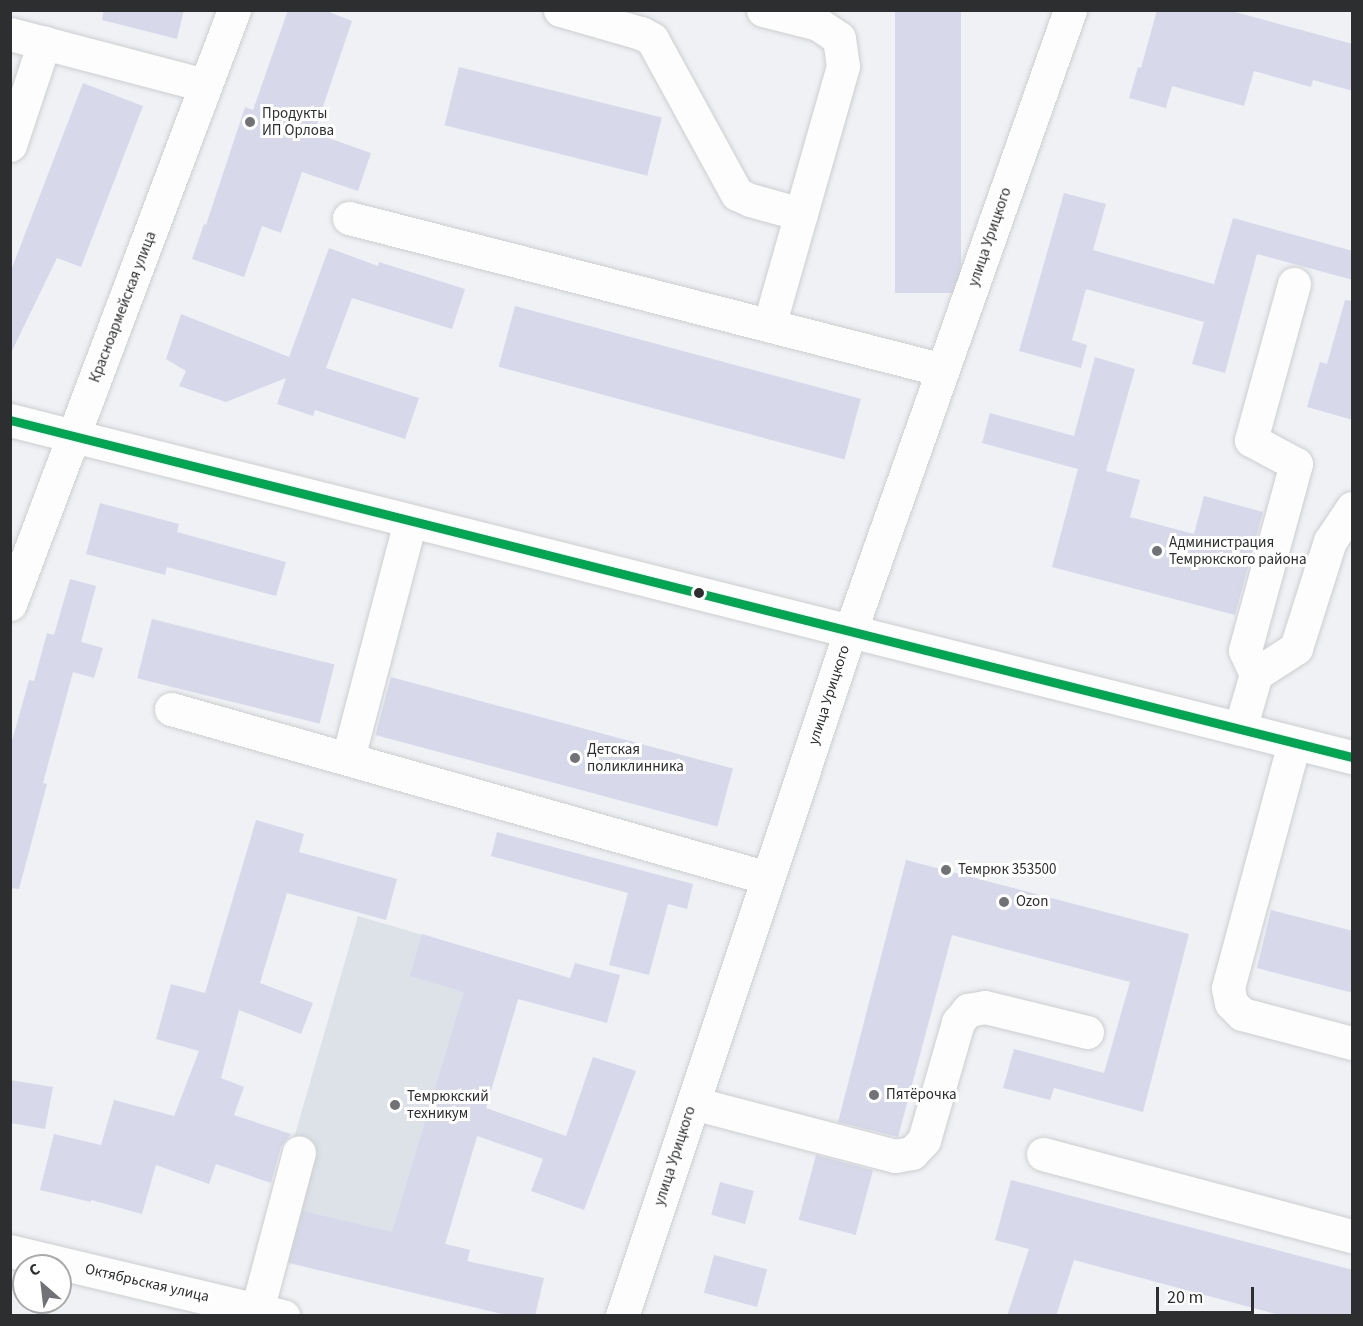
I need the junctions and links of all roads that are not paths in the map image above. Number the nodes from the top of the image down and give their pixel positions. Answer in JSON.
{"nodes":[{"id":1,"x":234,"y":10,"type":"edge"},
{"id":2,"x":560,"y":10,"type":"edge"},
{"id":3,"x":763,"y":10,"type":"edge"},
{"id":4,"x":1070,"y":10,"type":"edge"},
{"id":5,"x":10,"y":34,"type":"edge"},
{"id":6,"x":44,"y":43,"type":"junction"},
{"id":7,"x":206,"y":85,"type":"junction"},
{"id":8,"x":10,"y":145,"type":"edge"},
{"id":9,"x":801,"y":214,"type":"junction"},
{"id":10,"x":349,"y":218,"type":"dead end"},
{"id":11,"x":1294,"y":284,"type":"dead end"},
{"id":12,"x":769,"y":326,"type":"junction"},
{"id":13,"x":943,"y":370,"type":"junction"},
{"id":14,"x":10,"y":420,"type":"edge"},
{"id":15,"x":72,"y":437,"type":"junction"},
{"id":16,"x":1353,"y":508,"type":"edge"},
{"id":17,"x":410,"y":522,"type":"junction"},
{"id":18,"x":10,"y":604,"type":"edge"},
{"id":19,"x":850,"y":632,"type":"junction"},
{"id":20,"x":1256,"y":674,"type":"junction"},
{"id":21,"x":171,"y":709,"type":"dead end"},
{"id":22,"x":1240,"y":729,"type":"junction"},
{"id":23,"x":1294,"y":742,"type":"junction"},
{"id":24,"x":1353,"y":757,"type":"edge"},
{"id":25,"x":348,"y":758,"type":"junction"},
{"id":26,"x":768,"y":878,"type":"junction"},
{"id":27,"x":1087,"y":1032,"type":"dead end"},
{"id":28,"x":1353,"y":1043,"type":"edge"},
{"id":29,"x":693,"y":1103,"type":"junction"},
{"id":30,"x":299,"y":1152,"type":"dead end"},
{"id":31,"x":1043,"y":1154,"type":"dead end"},
{"id":32,"x":1353,"y":1236,"type":"edge"},
{"id":33,"x":10,"y":1251,"type":"edge"},
{"id":34,"x":256,"y":1312,"type":"edge"},
{"id":35,"x":622,"y":1316,"type":"edge"}],
"edges":[{"from":1,"to":7,"type":"street","name":"Красноармейская улица"},
{"from":2,"to":9,"type":"street"},
{"from":3,"to":9,"type":"street"},
{"from":4,"to":13,"type":"street","name":"улица Урицкого"},
{"from":5,"to":6,"type":"street"},
{"from":6,"to":7,"type":"street"},
{"from":6,"to":8,"type":"street"},
{"from":7,"to":15,"type":"street","name":"Красноармейская улица"},
{"from":9,"to":12,"type":"street"},
{"from":10,"to":12,"type":"street"},
{"from":11,"to":20,"type":"street"},
{"from":12,"to":13,"type":"street"},
{"from":13,"to":19,"type":"street","name":"улица Урицкого"},
{"from":14,"to":15,"type":"street"},
{"from":15,"to":17,"type":"street"},
{"from":15,"to":18,"type":"street","name":"Красноармейская улица"},
{"from":16,"to":20,"type":"street"},
{"from":17,"to":19,"type":"street"},
{"from":17,"to":25,"type":"street"},
{"from":19,"to":22,"type":"street"},
{"from":19,"to":26,"type":"street","name":"улица Урицкого"},
{"from":20,"to":22,"type":"street"},
{"from":21,"to":25,"type":"street"},
{"from":22,"to":23,"type":"street"},
{"from":23,"to":24,"type":"street"},
{"from":23,"to":28,"type":"street"},
{"from":25,"to":26,"type":"street"},
{"from":26,"to":29,"type":"street","name":"улица Урицкого"},
{"from":27,"to":29,"type":"street"},
{"from":29,"to":35,"type":"street","name":"улица Урицкого"},
{"from":30,"to":34,"type":"street"},
{"from":31,"to":32,"type":"street"},
{"from":33,"to":34,"type":"street","name":"Октябрьская улица"}]}
